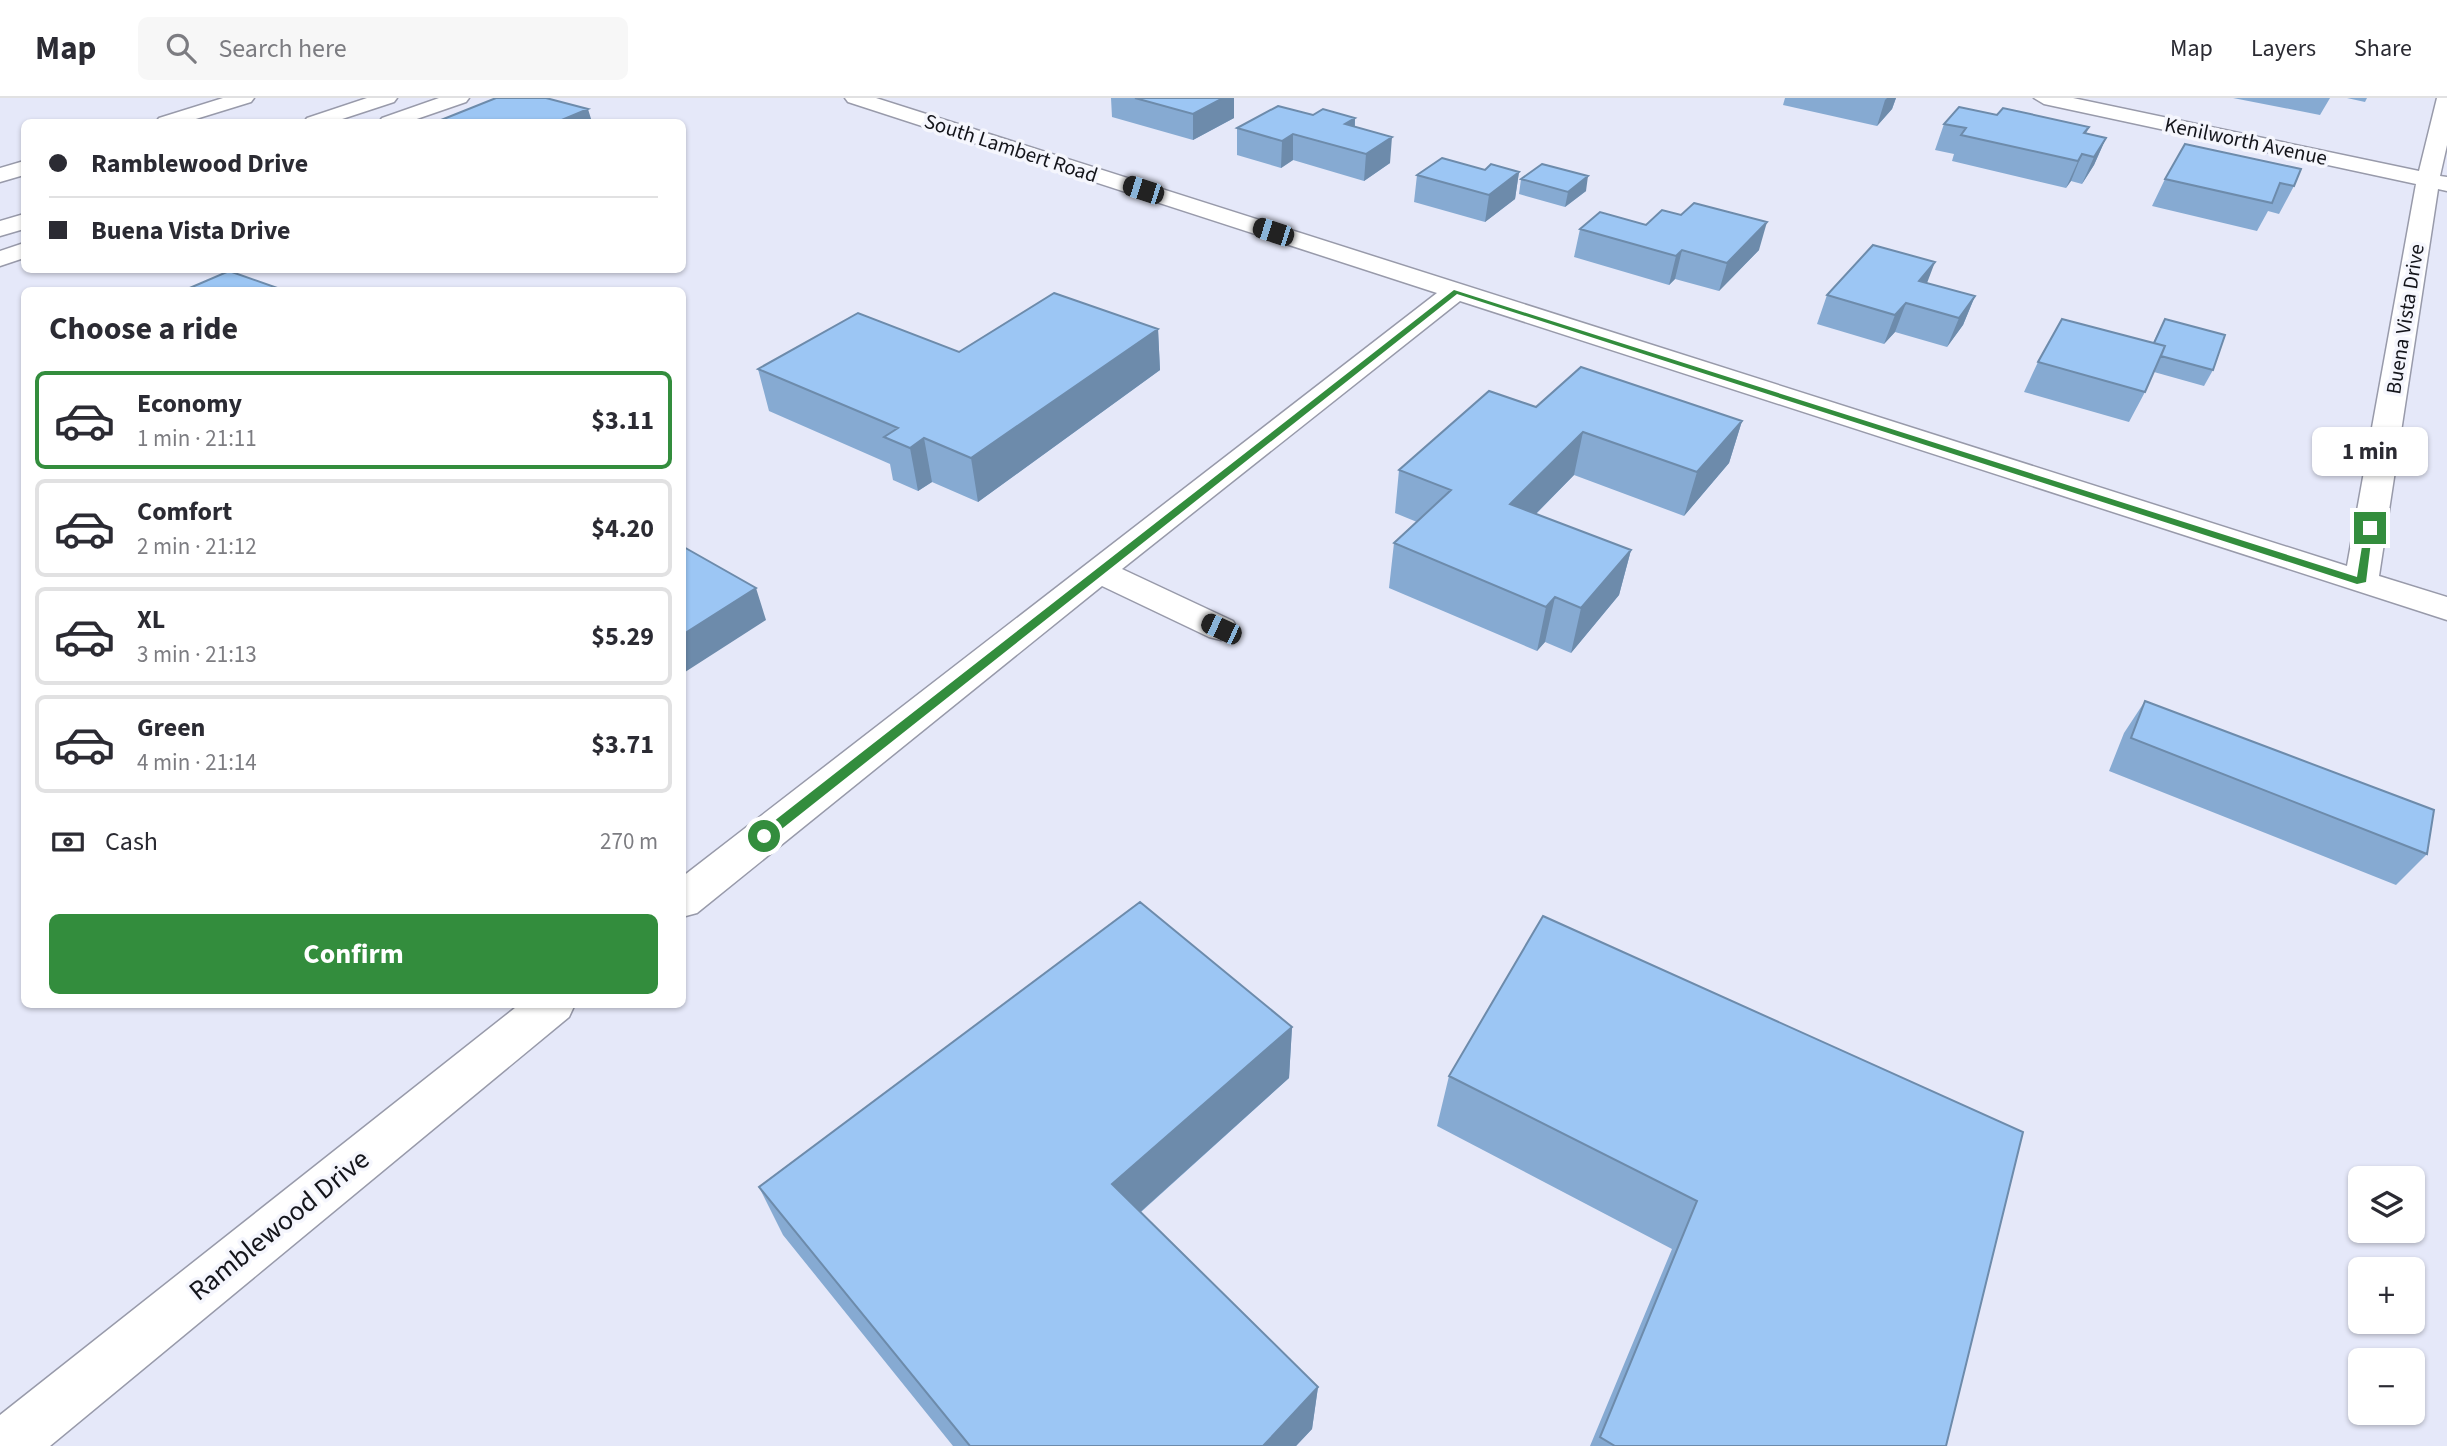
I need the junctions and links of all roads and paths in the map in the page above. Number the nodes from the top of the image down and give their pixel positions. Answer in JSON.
{"nodes":[{"id":1,"x":244,"y":98,"type":"edge"},
{"id":2,"x":387,"y":98,"type":"edge"},
{"id":3,"x":459,"y":98,"type":"edge"},
{"id":4,"x":855,"y":98,"type":"edge"},
{"id":5,"x":2044,"y":98,"type":"edge"},
{"id":6,"x":2447,"y":98,"type":"edge"},
{"id":7,"x":176,"y":119,"type":"edge"},
{"id":8,"x":323,"y":119,"type":"edge"},
{"id":9,"x":398,"y":119,"type":"edge"},
{"id":10,"x":21,"y":169,"type":"edge"},
{"id":11,"x":0,"y":176,"type":"edge"},
{"id":12,"x":2437,"y":182,"type":"edge"},
{"id":13,"x":21,"y":221,"type":"edge"},
{"id":14,"x":0,"y":229,"type":"edge"},
{"id":15,"x":21,"y":251,"type":"edge"},
{"id":16,"x":0,"y":259,"type":"edge"},
{"id":17,"x":1456,"y":291,"type":"junction"},
{"id":18,"x":1098,"y":571,"type":"junction"},
{"id":19,"x":2361,"y":582,"type":"junction"},
{"id":20,"x":2447,"y":609,"type":"edge"},
{"id":21,"x":1221,"y":629,"type":"dead end"},
{"id":22,"x":686,"y":898,"type":"edge"},
{"id":23,"x":548,"y":1008,"type":"edge"},
{"id":24,"x":6,"y":1446,"type":"edge"}],
"edges":[{"from":1,"to":7,"type":"street"},
{"from":2,"to":8,"type":"street"},
{"from":3,"to":9,"type":"street"},
{"from":4,"to":17,"type":"street","name":"South Lambert Road"},
{"from":5,"to":12,"type":"street","name":"Kenilworth Avenue"},
{"from":6,"to":12,"type":"street","name":"Buena Vista Drive"},
{"from":10,"to":11,"type":"street"},
{"from":12,"to":19,"type":"street","name":"Buena Vista Drive"},
{"from":13,"to":14,"type":"street"},
{"from":15,"to":16,"type":"street"},
{"from":17,"to":18,"type":"street"},
{"from":17,"to":19,"type":"street","name":"South Lambert Road"},
{"from":18,"to":21,"type":"street"},
{"from":18,"to":22,"type":"street"},
{"from":19,"to":20,"type":"street","name":"South Lambert Road"},
{"from":23,"to":24,"type":"street","name":"Ramblewood Drive"}]}
